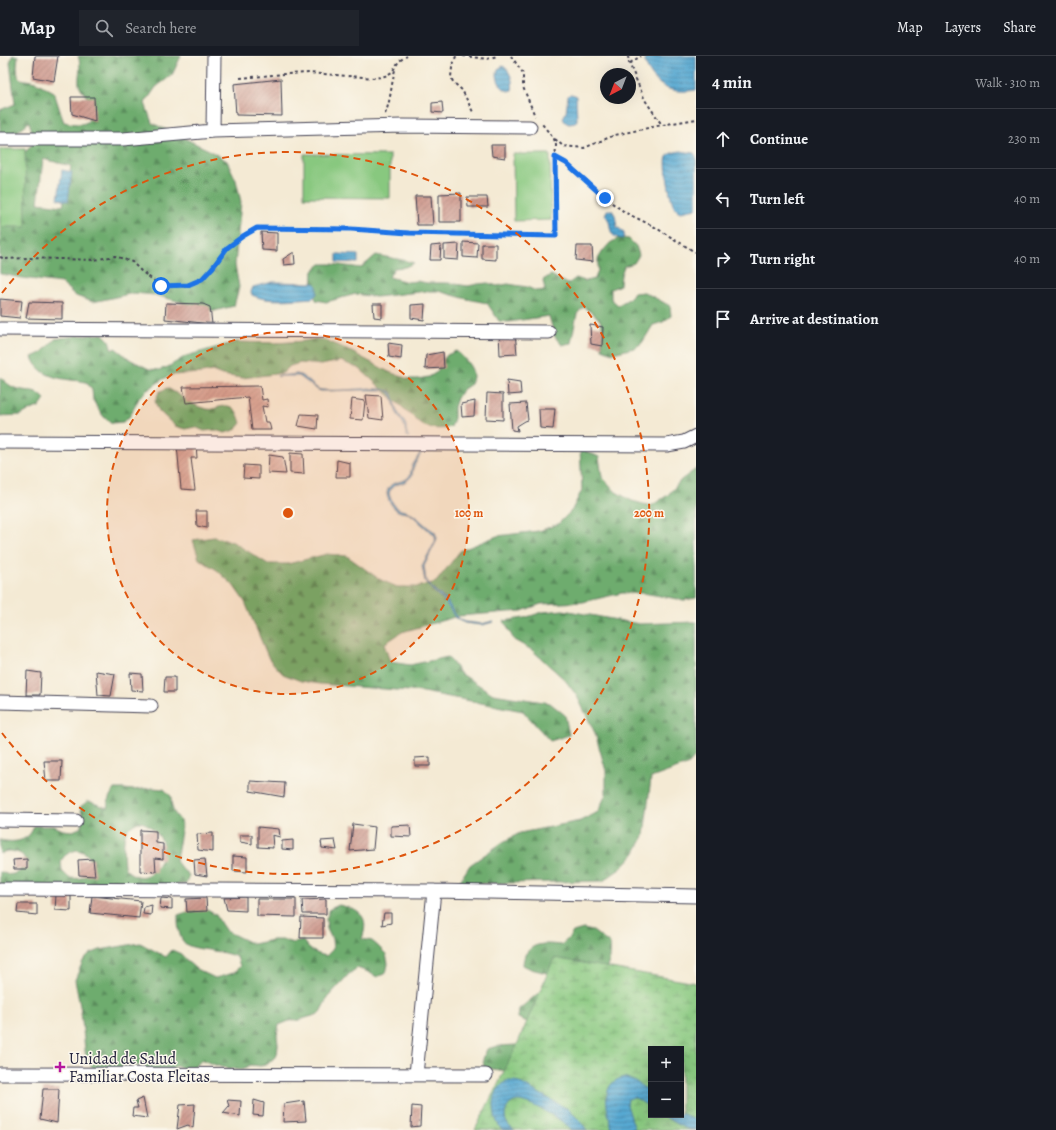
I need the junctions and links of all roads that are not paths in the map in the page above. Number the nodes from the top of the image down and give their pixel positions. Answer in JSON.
{"nodes":[{"id":1,"x":214,"y":56,"type":"edge"},
{"id":2,"x":536,"y":122,"type":"road end"},
{"id":3,"x":213,"y":131,"type":"junction"},
{"id":4,"x":0,"y":139,"type":"edge"},
{"id":5,"x":0,"y":329,"type":"edge"},
{"id":6,"x":549,"y":332,"type":"dead end"},
{"id":7,"x":696,"y":436,"type":"edge"},
{"id":8,"x":0,"y":442,"type":"edge"},
{"id":9,"x":0,"y":702,"type":"edge"},
{"id":10,"x":151,"y":706,"type":"dead end"},
{"id":11,"x":0,"y":820,"type":"edge"},
{"id":12,"x":76,"y":821,"type":"dead end"},
{"id":13,"x":0,"y":889,"type":"edge"},
{"id":14,"x":434,"y":891,"type":"junction"},
{"id":15,"x":696,"y":896,"type":"edge"},
{"id":16,"x":0,"y":1074,"type":"edge"},
{"id":17,"x":416,"y":1075,"type":"junction"},
{"id":18,"x":486,"y":1075,"type":"dead end"}],
"edges":[{"from":1,"to":3,"type":"street"},
{"from":2,"to":3,"type":"street"},
{"from":3,"to":4,"type":"street"},
{"from":5,"to":6,"type":"street"},
{"from":7,"to":8,"type":"street"},
{"from":9,"to":10,"type":"street"},
{"from":11,"to":12,"type":"street"},
{"from":13,"to":14,"type":"street"},
{"from":14,"to":15,"type":"street"},
{"from":14,"to":17,"type":"street"},
{"from":16,"to":17,"type":"street"},
{"from":17,"to":18,"type":"street"}]}
